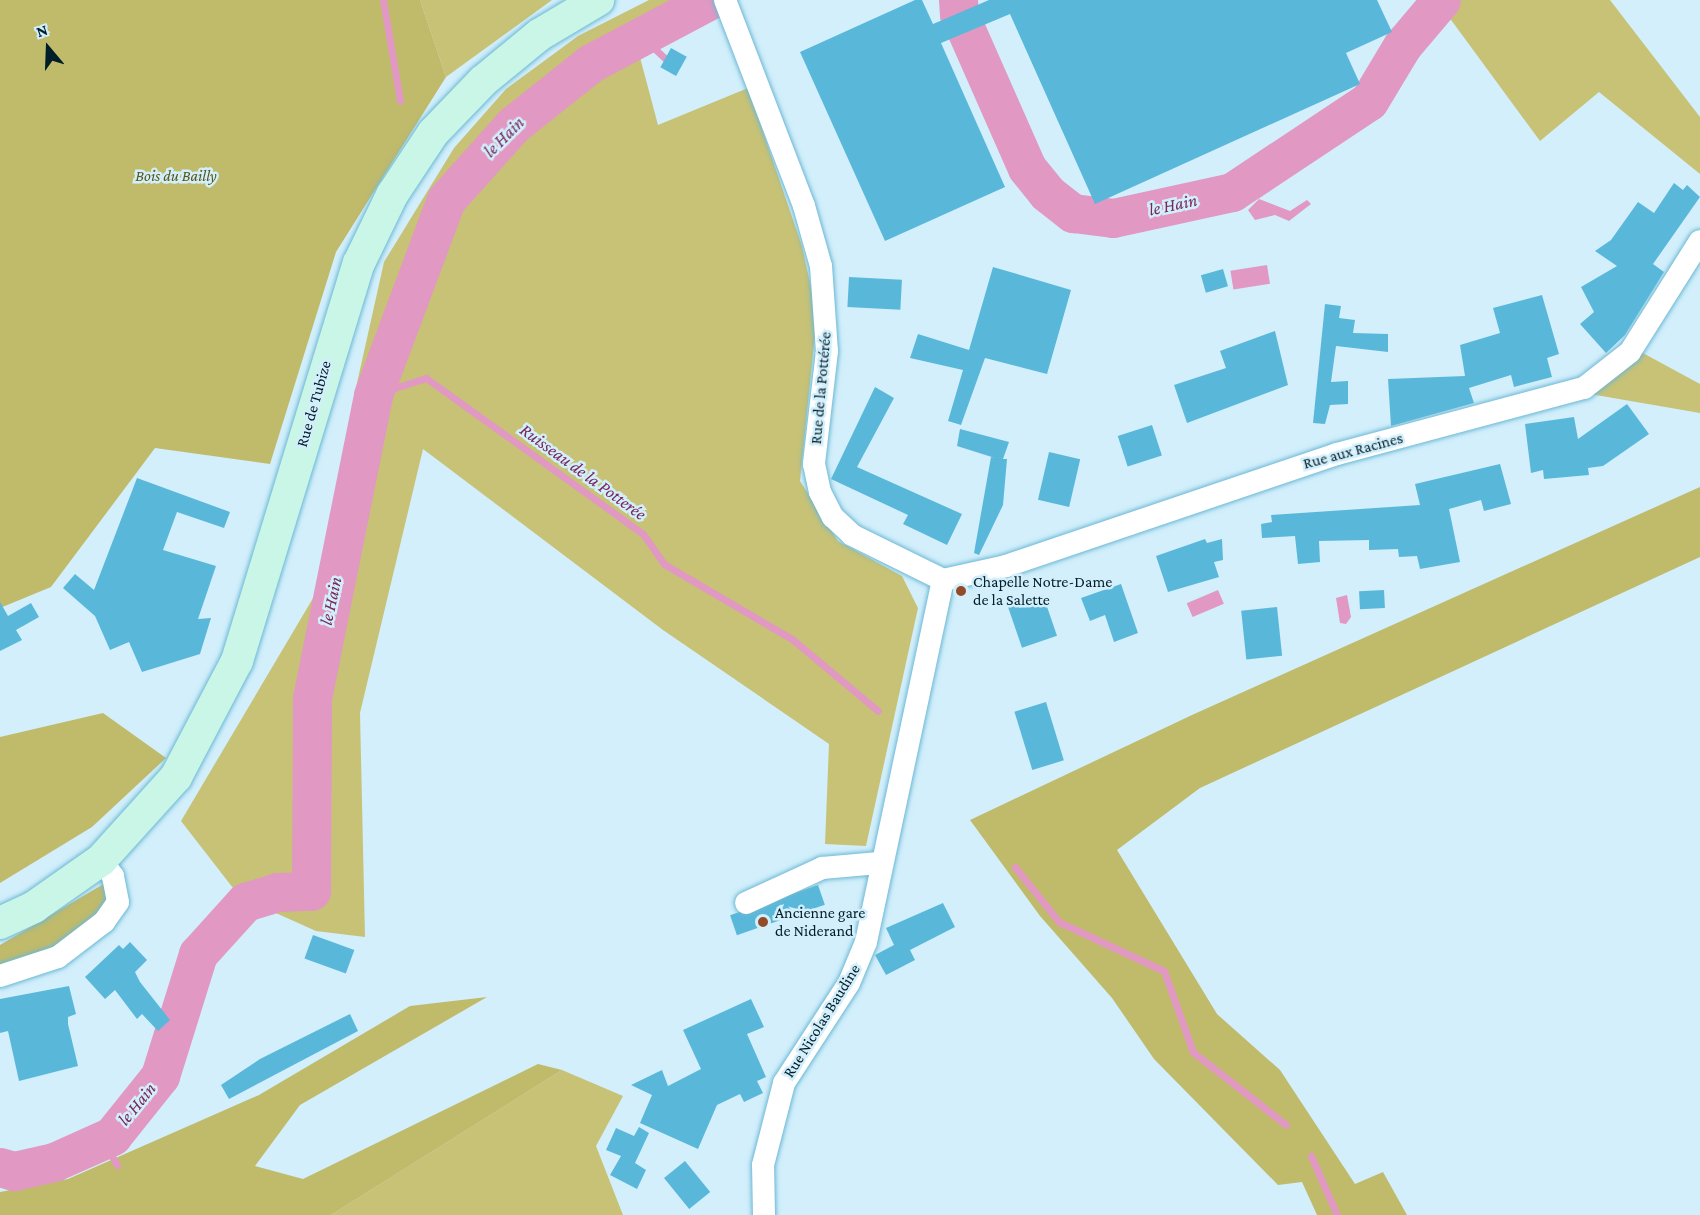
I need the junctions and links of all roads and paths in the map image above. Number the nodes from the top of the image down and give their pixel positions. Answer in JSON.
{"nodes":[{"id":1,"x":598,"y":0,"type":"edge"},
{"id":2,"x":726,"y":5,"type":"edge"},
{"id":3,"x":1700,"y":241,"type":"edge"},
{"id":4,"x":943,"y":580,"type":"junction"},
{"id":5,"x":101,"y":860,"type":"junction"},
{"id":6,"x":879,"y":863,"type":"junction"},
{"id":7,"x":747,"y":903,"type":"dead end"},
{"id":8,"x":0,"y":923,"type":"edge"},
{"id":9,"x":0,"y":976,"type":"edge"},
{"id":10,"x":764,"y":1215,"type":"edge"}],
"edges":[{"from":1,"to":5,"type":"main road","name":"Rue de Tubize"},
{"from":2,"to":4,"type":"street","name":"Rue de la Pottérée"},
{"from":3,"to":4,"type":"street","name":"Rue aux Racines"},
{"from":4,"to":6,"type":"street","name":"Rue Nicolas Baudine"},
{"from":5,"to":8,"type":"main road","name":"Rue de Tubize"},
{"from":5,"to":9,"type":"street"},
{"from":6,"to":7,"type":"street"},
{"from":6,"to":10,"type":"street","name":"Rue Nicolas Baudine"}]}
